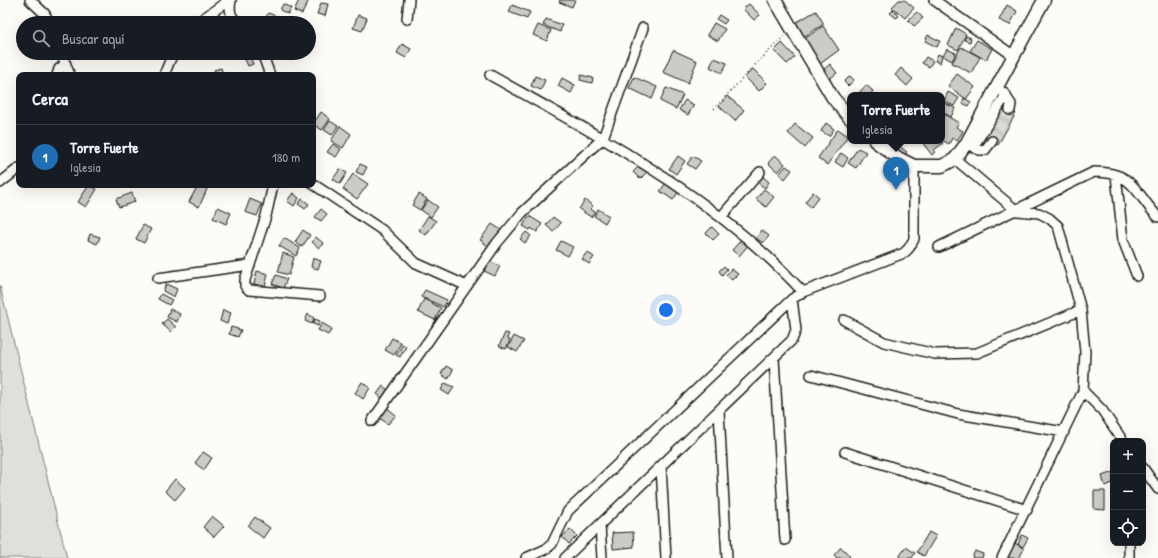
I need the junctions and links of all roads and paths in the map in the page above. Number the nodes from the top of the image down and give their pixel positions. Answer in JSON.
{"nodes":[{"id":1,"x":30,"y":0,"type":"edge"},
{"id":2,"x":230,"y":0,"type":"edge"},
{"id":3,"x":408,"y":0,"type":"edge"},
{"id":4,"x":775,"y":0,"type":"edge"},
{"id":5,"x":934,"y":0,"type":"edge"},
{"id":6,"x":1044,"y":0,"type":"edge"},
{"id":7,"x":46,"y":16,"type":"edge"},
{"id":8,"x":208,"y":16,"type":"edge"},
{"id":9,"x":231,"y":16,"type":"edge"},
{"id":10,"x":407,"y":19,"type":"dead end"},
{"id":11,"x":643,"y":28,"type":"dead end"},
{"id":12,"x":792,"y":28,"type":"junction"},
{"id":13,"x":1014,"y":56,"type":"junction"},
{"id":14,"x":64,"y":60,"type":"edge"},
{"id":15,"x":170,"y":60,"type":"edge"},
{"id":16,"x":265,"y":60,"type":"edge"},
{"id":17,"x":66,"y":64,"type":"junction"},
{"id":18,"x":58,"y":72,"type":"edge"},
{"id":19,"x":69,"y":72,"type":"edge"},
{"id":20,"x":165,"y":72,"type":"edge"},
{"id":21,"x":269,"y":72,"type":"edge"},
{"id":22,"x":490,"y":74,"type":"dead end"},
{"id":23,"x":998,"y":85,"type":"junction"},
{"id":24,"x":1006,"y":95,"type":"junction"},
{"id":25,"x":714,"y":109,"type":"dead end"},
{"id":26,"x":1010,"y":110,"type":"dead end"},
{"id":27,"x":847,"y":114,"type":"edge"},
{"id":28,"x":603,"y":138,"type":"junction"},
{"id":29,"x":992,"y":141,"type":"tunnel mouth"},
{"id":30,"x":879,"y":144,"type":"edge"},
{"id":31,"x":970,"y":145,"type":"junction"},
{"id":32,"x":955,"y":159,"type":"junction"},
{"id":33,"x":914,"y":166,"type":"junction"},
{"id":34,"x":16,"y":170,"type":"edge"},
{"id":35,"x":760,"y":172,"type":"dead end"},
{"id":36,"x":1116,"y":175,"type":"junction"},
{"id":37,"x":0,"y":183,"type":"edge"},
{"id":38,"x":316,"y":186,"type":"edge"},
{"id":39,"x":272,"y":188,"type":"edge"},
{"id":40,"x":1017,"y":211,"type":"junction"},
{"id":41,"x":1158,"y":216,"type":"edge"},
{"id":42,"x":721,"y":217,"type":"junction"},
{"id":43,"x":939,"y":248,"type":"dead end"},
{"id":44,"x":250,"y":265,"type":"junction"},
{"id":45,"x":1137,"y":276,"type":"dead end"},
{"id":46,"x":158,"y":278,"type":"dead end"},
{"id":47,"x":467,"y":286,"type":"junction"},
{"id":48,"x":803,"y":292,"type":"junction"},
{"id":49,"x":320,"y":296,"type":"dead end"},
{"id":50,"x":792,"y":299,"type":"junction"},
{"id":51,"x":1081,"y":310,"type":"junction"},
{"id":52,"x":844,"y":320,"type":"dead end"},
{"id":53,"x":774,"y":358,"type":"junction"},
{"id":54,"x":811,"y":375,"type":"dead end"},
{"id":55,"x":1083,"y":391,"type":"junction"},
{"id":56,"x":719,"y":411,"type":"junction"},
{"id":57,"x":372,"y":421,"type":"dead end"},
{"id":58,"x":1064,"y":432,"type":"junction"},
{"id":59,"x":1121,"y":438,"type":"edge"},
{"id":60,"x":845,"y":452,"type":"dead end"},
{"id":61,"x":661,"y":466,"type":"junction"},
{"id":62,"x":1146,"y":472,"type":"edge"},
{"id":63,"x":1157,"y":485,"type":"edge"},
{"id":64,"x":1027,"y":510,"type":"junction"},
{"id":65,"x":600,"y":525,"type":"junction"},
{"id":66,"x":785,"y":540,"type":"dead end"},
{"id":67,"x":1129,"y":546,"type":"edge"},
{"id":68,"x":526,"y":558,"type":"edge"},
{"id":69,"x":564,"y":558,"type":"edge"},
{"id":70,"x":602,"y":558,"type":"edge"},
{"id":71,"x":666,"y":558,"type":"edge"},
{"id":72,"x":727,"y":558,"type":"edge"},
{"id":73,"x":1002,"y":558,"type":"edge"},
{"id":74,"x":1129,"y":558,"type":"edge"}],
"edges":[{"from":1,"to":7,"type":"street"},
{"from":2,"to":8,"type":"street"},
{"from":2,"to":9,"type":"street"},
{"from":3,"to":10,"type":"street"},
{"from":4,"to":12,"type":"main road"},
{"from":5,"to":13,"type":"street"},
{"from":6,"to":13,"type":"main road"},
{"from":11,"to":28,"type":"street"},
{"from":12,"to":25,"type":"path"},
{"from":12,"to":27,"type":"main road"},
{"from":13,"to":23,"type":"main road"},
{"from":14,"to":17,"type":"street"},
{"from":15,"to":20,"type":"street"},
{"from":16,"to":21,"type":"street"},
{"from":17,"to":18,"type":"street"},
{"from":17,"to":19,"type":"street"},
{"from":22,"to":28,"type":"street"},
{"from":23,"to":24,"type":"street"},
{"from":23,"to":31,"type":"main road"},
{"from":24,"to":26,"type":"street"},
{"from":24,"to":31,"type":"street"},
{"from":28,"to":42,"type":"street"},
{"from":28,"to":47,"type":"street"},
{"from":29,"to":31,"type":"street"},
{"from":30,"to":33,"type":"main road"},
{"from":31,"to":32,"type":"main road"},
{"from":32,"to":33,"type":"main road"},
{"from":32,"to":40,"type":"street"},
{"from":33,"to":48,"type":"street"},
{"from":34,"to":37,"type":"street"},
{"from":35,"to":42,"type":"street"},
{"from":36,"to":40,"type":"street"},
{"from":36,"to":41,"type":"street"},
{"from":36,"to":45,"type":"street"},
{"from":38,"to":47,"type":"street"},
{"from":39,"to":44,"type":"street"},
{"from":40,"to":43,"type":"street"},
{"from":40,"to":51,"type":"street"},
{"from":42,"to":48,"type":"street"},
{"from":44,"to":46,"type":"street"},
{"from":44,"to":49,"type":"street"},
{"from":47,"to":57,"type":"street"},
{"from":48,"to":50,"type":"street"},
{"from":50,"to":53,"type":"street"},
{"from":50,"to":68,"type":"street"},
{"from":51,"to":52,"type":"street"},
{"from":51,"to":55,"type":"street"},
{"from":53,"to":56,"type":"street"},
{"from":53,"to":66,"type":"street"},
{"from":54,"to":58,"type":"street"},
{"from":55,"to":58,"type":"street"},
{"from":55,"to":59,"type":"street"},
{"from":56,"to":61,"type":"street"},
{"from":56,"to":72,"type":"street"},
{"from":58,"to":64,"type":"street"},
{"from":60,"to":64,"type":"street"},
{"from":61,"to":65,"type":"street"},
{"from":61,"to":71,"type":"street"},
{"from":62,"to":63,"type":"street"},
{"from":64,"to":73,"type":"street"},
{"from":65,"to":69,"type":"street"},
{"from":65,"to":70,"type":"street"},
{"from":67,"to":74,"type":"street"}]}
